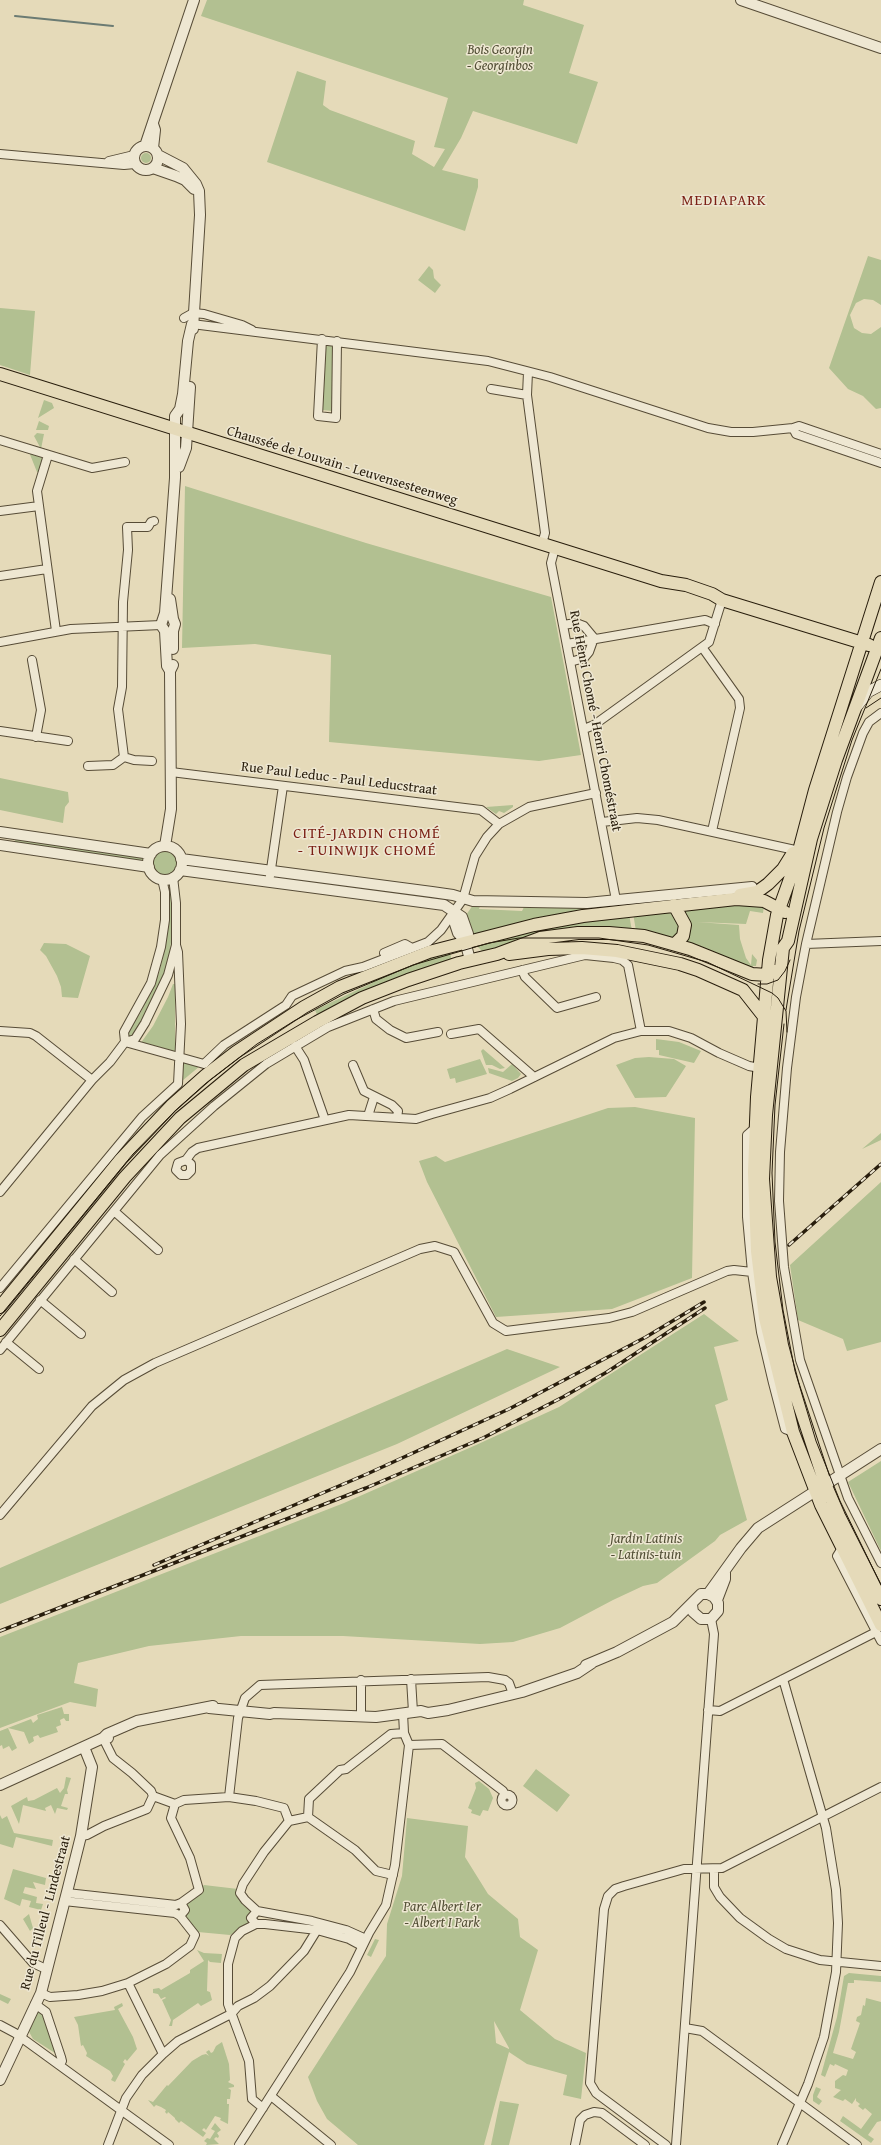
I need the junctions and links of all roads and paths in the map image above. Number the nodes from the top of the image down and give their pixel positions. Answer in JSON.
{"nodes":[{"id":1,"x":194,"y":0,"type":"edge"},
{"id":2,"x":741,"y":0,"type":"edge"},
{"id":3,"x":881,"y":48,"type":"edge"},
{"id":4,"x":152,"y":150,"type":"junction"},
{"id":5,"x":0,"y":154,"type":"edge"},
{"id":6,"x":135,"y":160,"type":"junction"},
{"id":7,"x":153,"y":171,"type":"junction"},
{"id":8,"x":198,"y":196,"type":"junction"},
{"id":9,"x":190,"y":318,"type":"junction"},
{"id":10,"x":322,"y":339,"type":"junction"},
{"id":11,"x":337,"y":341,"type":"junction"},
{"id":12,"x":528,"y":372,"type":"junction"},
{"id":13,"x":0,"y":374,"type":"edge"},
{"id":14,"x":491,"y":389,"type":"dead end"},
{"id":15,"x":527,"y":395,"type":"junction"},
{"id":16,"x":793,"y":428,"type":"junction"},
{"id":17,"x":182,"y":431,"type":"junction"},
{"id":18,"x":0,"y":440,"type":"edge"},
{"id":19,"x":881,"y":454,"type":"edge"},
{"id":20,"x":48,"y":455,"type":"junction"},
{"id":21,"x":125,"y":462,"type":"dead end"},
{"id":22,"x":881,"y":463,"type":"edge"},
{"id":23,"x":38,"y":506,"type":"junction"},
{"id":24,"x":0,"y":511,"type":"edge"},
{"id":25,"x":154,"y":521,"type":"dead end"},
{"id":26,"x":542,"y":544,"type":"junction"},
{"id":27,"x":555,"y":548,"type":"junction"},
{"id":28,"x":47,"y":569,"type":"junction"},
{"id":29,"x":0,"y":576,"type":"edge"},
{"id":30,"x":881,"y":582,"type":"edge"},
{"id":31,"x":722,"y":600,"type":"junction"},
{"id":32,"x":714,"y":624,"type":"junction"},
{"id":33,"x":167,"y":625,"type":"junction"},
{"id":34,"x":563,"y":625,"type":"junction"},
{"id":35,"x":123,"y":627,"type":"junction"},
{"id":36,"x":56,"y":631,"type":"junction"},
{"id":37,"x":594,"y":638,"type":"junction"},
{"id":38,"x":0,"y":642,"type":"edge"},
{"id":39,"x":862,"y":643,"type":"junction"},
{"id":40,"x":567,"y":644,"type":"junction"},
{"id":41,"x":880,"y":646,"type":"edge"},
{"id":42,"x":702,"y":647,"type":"junction"},
{"id":43,"x":32,"y":660,"type":"dead end"},
{"id":44,"x":570,"y":662,"type":"junction"},
{"id":45,"x":881,"y":685,"type":"edge"},
{"id":46,"x":857,"y":706,"type":"junction"},
{"id":47,"x":881,"y":713,"type":"edge"},
{"id":48,"x":584,"y":729,"type":"junction"},
{"id":49,"x":0,"y":731,"type":"edge"},
{"id":50,"x":36,"y":737,"type":"junction"},
{"id":51,"x":68,"y":742,"type":"dead end"},
{"id":52,"x":124,"y":756,"type":"junction"},
{"id":53,"x":152,"y":761,"type":"dead end"},
{"id":54,"x":88,"y":766,"type":"dead end"},
{"id":55,"x":171,"y":772,"type":"junction"},
{"id":56,"x":283,"y":786,"type":"junction"},
{"id":57,"x":596,"y":793,"type":"junction"},
{"id":58,"x":171,"y":809,"type":"junction"},
{"id":59,"x":602,"y":822,"type":"junction"},
{"id":60,"x":499,"y":824,"type":"junction"},
{"id":61,"x":712,"y":831,"type":"junction"},
{"id":62,"x":0,"y":832,"type":"edge"},
{"id":63,"x":0,"y":845,"type":"edge"},
{"id":64,"x":165,"y":846,"type":"junction"},
{"id":65,"x":797,"y":848,"type":"junction"},
{"id":66,"x":175,"y":850,"type":"junction"},
{"id":67,"x":151,"y":854,"type":"junction"},
{"id":68,"x":181,"y":859,"type":"junction"},
{"id":69,"x":149,"y":867,"type":"junction"},
{"id":70,"x":271,"y":871,"type":"junction"},
{"id":71,"x":177,"y":874,"type":"junction"},
{"id":72,"x":162,"y":879,"type":"junction"},
{"id":73,"x":269,"y":882,"type":"junction"},
{"id":74,"x":768,"y":884,"type":"junction"},
{"id":75,"x":665,"y":896,"type":"junction"},
{"id":76,"x":736,"y":899,"type":"junction"},
{"id":77,"x":463,"y":900,"type":"junction"},
{"id":78,"x":616,"y":900,"type":"junction"},
{"id":79,"x":674,"y":905,"type":"junction"},
{"id":80,"x":779,"y":907,"type":"junction"},
{"id":81,"x":454,"y":912,"type":"junction"},
{"id":82,"x":465,"y":941,"type":"junction"},
{"id":83,"x":881,"y":941,"type":"edge"},
{"id":84,"x":676,"y":944,"type":"junction"},
{"id":85,"x":806,"y":944,"type":"junction"},
{"id":86,"x":176,"y":945,"type":"junction"},
{"id":87,"x":783,"y":948,"type":"junction"},
{"id":88,"x":498,"y":954,"type":"junction"},
{"id":89,"x":470,"y":960,"type":"junction"},
{"id":90,"x":780,"y":966,"type":"junction"},
{"id":91,"x":522,"y":970,"type":"junction"},
{"id":92,"x":768,"y":975,"type":"junction"},
{"id":93,"x":596,"y":997,"type":"dead end"},
{"id":94,"x":372,"y":1009,"type":"junction"},
{"id":95,"x":765,"y":1018,"type":"junction"},
{"id":96,"x":0,"y":1031,"type":"edge"},
{"id":97,"x":641,"y":1031,"type":"junction"},
{"id":98,"x":438,"y":1032,"type":"dead end"},
{"id":99,"x":451,"y":1034,"type":"dead end"},
{"id":100,"x":125,"y":1042,"type":"junction"},
{"id":101,"x":296,"y":1046,"type":"junction"},
{"id":102,"x":180,"y":1058,"type":"junction"},
{"id":103,"x":353,"y":1065,"type":"dead end"},
{"id":104,"x":754,"y":1067,"type":"junction"},
{"id":105,"x":534,"y":1077,"type":"junction"},
{"id":106,"x":92,"y":1080,"type":"junction"},
{"id":107,"x":374,"y":1097,"type":"junction"},
{"id":108,"x":368,"y":1116,"type":"junction"},
{"id":109,"x":397,"y":1118,"type":"junction"},
{"id":110,"x":325,"y":1120,"type":"junction"},
{"id":111,"x":755,"y":1128,"type":"junction"},
{"id":112,"x":186,"y":1160,"type":"dead end"},
{"id":113,"x":132,"y":1169,"type":"junction"},
{"id":114,"x":136,"y":1182,"type":"junction"},
{"id":115,"x":0,"y":1192,"type":"edge"},
{"id":116,"x":114,"y":1211,"type":"junction"},
{"id":117,"x":158,"y":1250,"type":"dead end"},
{"id":118,"x":74,"y":1259,"type":"junction"},
{"id":119,"x":752,"y":1272,"type":"junction"},
{"id":120,"x":0,"y":1288,"type":"edge"},
{"id":121,"x":112,"y":1292,"type":"dead end"},
{"id":122,"x":40,"y":1300,"type":"junction"},
{"id":123,"x":0,"y":1307,"type":"edge"},
{"id":124,"x":0,"y":1330,"type":"edge"},
{"id":125,"x":81,"y":1334,"type":"dead end"},
{"id":126,"x":6,"y":1342,"type":"junction"},
{"id":127,"x":0,"y":1350,"type":"edge"},
{"id":128,"x":39,"y":1369,"type":"dead end"},
{"id":129,"x":793,"y":1432,"type":"junction"},
{"id":130,"x":881,"y":1449,"type":"edge"},
{"id":131,"x":839,"y":1476,"type":"junction"},
{"id":132,"x":821,"y":1489,"type":"junction"},
{"id":133,"x":0,"y":1514,"type":"edge"},
{"id":134,"x":881,"y":1563,"type":"edge"},
{"id":135,"x":724,"y":1572,"type":"junction"},
{"id":136,"x":708,"y":1594,"type":"junction"},
{"id":137,"x":881,"y":1599,"type":"edge"},
{"id":138,"x":717,"y":1600,"type":"junction"},
{"id":139,"x":692,"y":1604,"type":"junction"},
{"id":140,"x":695,"y":1615,"type":"junction"},
{"id":141,"x":711,"y":1619,"type":"junction"},
{"id":142,"x":673,"y":1622,"type":"junction"},
{"id":143,"x":879,"y":1628,"type":"edge"},
{"id":144,"x":881,"y":1641,"type":"edge"},
{"id":145,"x":411,"y":1679,"type":"junction"},
{"id":146,"x":783,"y":1679,"type":"junction"},
{"id":147,"x":361,"y":1680,"type":"junction"},
{"id":148,"x":512,"y":1692,"type":"junction"},
{"id":149,"x":241,"y":1709,"type":"junction"},
{"id":150,"x":708,"y":1710,"type":"junction"},
{"id":151,"x":412,"y":1712,"type":"junction"},
{"id":152,"x":361,"y":1716,"type":"junction"},
{"id":153,"x":404,"y":1732,"type":"junction"},
{"id":154,"x":103,"y":1738,"type":"junction"},
{"id":155,"x":409,"y":1745,"type":"junction"},
{"id":156,"x":84,"y":1747,"type":"junction"},
{"id":157,"x":0,"y":1785,"type":"edge"},
{"id":158,"x":881,"y":1787,"type":"edge"},
{"id":159,"x":505,"y":1795,"type":"dead end"},
{"id":160,"x":153,"y":1796,"type":"junction"},
{"id":161,"x":230,"y":1797,"type":"junction"},
{"id":162,"x":175,"y":1804,"type":"junction"},
{"id":163,"x":308,"y":1817,"type":"junction"},
{"id":164,"x":823,"y":1817,"type":"junction"},
{"id":165,"x":289,"y":1821,"type":"junction"},
{"id":166,"x":81,"y":1836,"type":"junction"},
{"id":167,"x":696,"y":1868,"type":"junction"},
{"id":168,"x":714,"y":1869,"type":"junction"},
{"id":169,"x":393,"y":1875,"type":"junction"},
{"id":170,"x":65,"y":1897,"type":"junction"},
{"id":171,"x":181,"y":1903,"type":"junction"},
{"id":172,"x":257,"y":1911,"type":"junction"},
{"id":173,"x":180,"y":1916,"type":"junction"},
{"id":174,"x":256,"y":1924,"type":"junction"},
{"id":175,"x":0,"y":1925,"type":"edge"},
{"id":176,"x":317,"y":1930,"type":"junction"},
{"id":177,"x":364,"y":1943,"type":"junction"},
{"id":178,"x":837,"y":1962,"type":"junction"},
{"id":179,"x":881,"y":1966,"type":"edge"},
{"id":180,"x":46,"y":1969,"type":"junction"},
{"id":181,"x":128,"y":1983,"type":"junction"},
{"id":182,"x":41,"y":1993,"type":"junction"},
{"id":183,"x":36,"y":2004,"type":"junction"},
{"id":184,"x":231,"y":2014,"type":"junction"},
{"id":185,"x":0,"y":2025,"type":"edge"},
{"id":186,"x":685,"y":2028,"type":"junction"},
{"id":187,"x":20,"y":2037,"type":"junction"},
{"id":188,"x":163,"y":2054,"type":"junction"},
{"id":189,"x":59,"y":2065,"type":"junction"},
{"id":190,"x":0,"y":2080,"type":"edge"},
{"id":191,"x":271,"y":2096,"type":"junction"},
{"id":192,"x":608,"y":2103,"type":"junction"},
{"id":193,"x":800,"y":2103,"type":"junction"},
{"id":194,"x":263,"y":2108,"type":"junction"},
{"id":195,"x":121,"y":2110,"type":"junction"},
{"id":196,"x":602,"y":2113,"type":"junction"},
{"id":197,"x":108,"y":2145,"type":"edge"},
{"id":198,"x":169,"y":2145,"type":"edge"},
{"id":199,"x":239,"y":2145,"type":"edge"},
{"id":200,"x":331,"y":2145,"type":"edge"},
{"id":201,"x":575,"y":2145,"type":"edge"},
{"id":202,"x":645,"y":2145,"type":"edge"},
{"id":203,"x":666,"y":2145,"type":"edge"},
{"id":204,"x":676,"y":2145,"type":"edge"},
{"id":205,"x":782,"y":2145,"type":"edge"},
{"id":206,"x":857,"y":2145,"type":"edge"}],
"edges":[{"from":1,"to":4,"type":"street"},
{"from":2,"to":3,"type":"street"},
{"from":4,"to":6,"type":"street"},
{"from":4,"to":7,"type":"street"},
{"from":4,"to":8,"type":"street"},
{"from":5,"to":6,"type":"street"},
{"from":6,"to":7,"type":"street"},
{"from":7,"to":8,"type":"street"},
{"from":8,"to":9,"type":"street"},
{"from":9,"to":10,"type":"street"},
{"from":9,"to":17,"type":"street"},
{"from":10,"to":11,"type":"street"},
{"from":10,"to":11,"type":"street"},
{"from":11,"to":12,"type":"street"},
{"from":12,"to":15,"type":"street"},
{"from":12,"to":16,"type":"street"},
{"from":13,"to":17,"type":"main road","name":"Chaussée de Louvain - Leuvensesteenweg"},
{"from":14,"to":15,"type":"street"},
{"from":15,"to":26,"type":"street"},
{"from":16,"to":19,"type":"street"},
{"from":16,"to":22,"type":"street"},
{"from":17,"to":26,"type":"main road","name":"Chaussée de Louvain - Leuvensesteenweg"},
{"from":17,"to":33,"type":"street"},
{"from":18,"to":20,"type":"street"},
{"from":20,"to":21,"type":"street"},
{"from":20,"to":23,"type":"street"},
{"from":23,"to":24,"type":"street"},
{"from":23,"to":28,"type":"street"},
{"from":25,"to":35,"type":"street"},
{"from":26,"to":27,"type":"main road","name":"Chaussée de Louvain - Leuvensesteenweg"},
{"from":27,"to":31,"type":"main road","name":"Chaussée de Louvain - Leuvensesteenweg"},
{"from":27,"to":34,"type":"street","name":"Rue Henri Chomé - Henri Choméstraat"},
{"from":28,"to":29,"type":"street"},
{"from":28,"to":36,"type":"street"},
{"from":30,"to":39,"type":"main road"},
{"from":31,"to":32,"type":"street"},
{"from":31,"to":39,"type":"main road","name":"Chaussée de Louvain - Leuvensesteenweg"},
{"from":32,"to":37,"type":"street"},
{"from":32,"to":42,"type":"street"},
{"from":33,"to":35,"type":"street"},
{"from":33,"to":55,"type":"street"},
{"from":34,"to":37,"type":"street"},
{"from":34,"to":40,"type":"street","name":"Rue Henri Chomé - Henri Choméstraat"},
{"from":35,"to":36,"type":"street"},
{"from":35,"to":52,"type":"street"},
{"from":36,"to":38,"type":"street"},
{"from":37,"to":40,"type":"street"},
{"from":37,"to":44,"type":"street"},
{"from":39,"to":41,"type":"main road","name":"Chaussée de Louvain - Leuvensesteenweg"},
{"from":39,"to":65,"type":"main road"},
{"from":40,"to":44,"type":"street","name":"Rue Henri Chomé - Henri Choméstraat"},
{"from":41,"to":46,"type":"main road"},
{"from":42,"to":48,"type":"street"},
{"from":42,"to":61,"type":"street"},
{"from":43,"to":50,"type":"street"},
{"from":44,"to":48,"type":"street","name":"Rue Henri Chomé - Henri Choméstraat"},
{"from":45,"to":46,"type":"main road"},
{"from":46,"to":87,"type":"main road"},
{"from":47,"to":85,"type":"street"},
{"from":48,"to":57,"type":"street","name":"Rue Henri Chomé - Henri Choméstraat"},
{"from":49,"to":50,"type":"street"},
{"from":50,"to":51,"type":"street"},
{"from":52,"to":53,"type":"street"},
{"from":52,"to":54,"type":"street"},
{"from":55,"to":56,"type":"street","name":"Rue Paul Leduc - Paul Leducstraat"},
{"from":55,"to":58,"type":"street"},
{"from":56,"to":60,"type":"street","name":"Rue Paul Leduc - Paul Leducstraat"},
{"from":56,"to":70,"type":"street"},
{"from":57,"to":59,"type":"street","name":"Rue Henri Chomé - Henri Choméstraat"},
{"from":57,"to":60,"type":"street"},
{"from":58,"to":64,"type":"street"},
{"from":58,"to":66,"type":"street"},
{"from":59,"to":61,"type":"street"},
{"from":59,"to":78,"type":"street","name":"Rue Henri Chomé - Henri Choméstraat"},
{"from":60,"to":77,"type":"street"},
{"from":61,"to":65,"type":"street"},
{"from":62,"to":67,"type":"street"},
{"from":63,"to":69,"type":"street"},
{"from":64,"to":66,"type":"street"},
{"from":64,"to":67,"type":"street"},
{"from":65,"to":74,"type":"main road"},
{"from":65,"to":80,"type":"main road"},
{"from":66,"to":68,"type":"street"},
{"from":67,"to":69,"type":"street"},
{"from":68,"to":70,"type":"street"},
{"from":68,"to":71,"type":"street"},
{"from":69,"to":72,"type":"street"},
{"from":70,"to":73,"type":"street"},
{"from":70,"to":77,"type":"street"},
{"from":71,"to":72,"type":"street"},
{"from":71,"to":73,"type":"street"},
{"from":71,"to":86,"type":"street"},
{"from":72,"to":100,"type":"street"},
{"from":73,"to":81,"type":"street"},
{"from":74,"to":75,"type":"street"},
{"from":74,"to":76,"type":"main road"},
{"from":75,"to":78,"type":"street"},
{"from":75,"to":79,"type":"street"},
{"from":76,"to":79,"type":"main road"},
{"from":76,"to":80,"type":"main road"},
{"from":77,"to":78,"type":"street"},
{"from":77,"to":81,"type":"street"},
{"from":79,"to":82,"type":"main road"},
{"from":79,"to":84,"type":"main road"},
{"from":80,"to":87,"type":"main road"},
{"from":80,"to":92,"type":"main road"},
{"from":81,"to":82,"type":"street"},
{"from":81,"to":102,"type":"street"},
{"from":82,"to":89,"type":"street"},
{"from":82,"to":123,"type":"main road"},
{"from":83,"to":85,"type":"street"},
{"from":84,"to":88,"type":"main road"},
{"from":84,"to":92,"type":"main road"},
{"from":85,"to":131,"type":"street"},
{"from":86,"to":100,"type":"street"},
{"from":86,"to":102,"type":"street"},
{"from":87,"to":90,"type":"main road"},
{"from":88,"to":89,"type":"main road"},
{"from":88,"to":95,"type":"main road"},
{"from":89,"to":113,"type":"main road"},
{"from":90,"to":92,"type":"main road"},
{"from":90,"to":132,"type":"main road"},
{"from":91,"to":93,"type":"street"},
{"from":91,"to":94,"type":"street"},
{"from":91,"to":97,"type":"street"},
{"from":92,"to":95,"type":"main road"},
{"from":94,"to":98,"type":"street"},
{"from":94,"to":101,"type":"street"},
{"from":95,"to":104,"type":"main road"},
{"from":96,"to":106,"type":"street"},
{"from":97,"to":104,"type":"street"},
{"from":97,"to":105,"type":"street"},
{"from":99,"to":105,"type":"street"},
{"from":100,"to":102,"type":"street"},
{"from":100,"to":106,"type":"street"},
{"from":101,"to":110,"type":"street"},
{"from":101,"to":114,"type":"street"},
{"from":102,"to":120,"type":"street"},
{"from":103,"to":107,"type":"street"},
{"from":104,"to":111,"type":"main road"},
{"from":105,"to":109,"type":"street"},
{"from":106,"to":115,"type":"street"},
{"from":107,"to":108,"type":"street"},
{"from":107,"to":109,"type":"street"},
{"from":108,"to":109,"type":"street"},
{"from":108,"to":110,"type":"street"},
{"from":110,"to":112,"type":"street"},
{"from":111,"to":119,"type":"street"},
{"from":111,"to":129,"type":"main road"},
{"from":113,"to":114,"type":"street"},
{"from":113,"to":124,"type":"main road"},
{"from":114,"to":116,"type":"street"},
{"from":116,"to":117,"type":"street"},
{"from":116,"to":118,"type":"street"},
{"from":118,"to":121,"type":"street"},
{"from":118,"to":122,"type":"street"},
{"from":119,"to":129,"type":"street"},
{"from":119,"to":133,"type":"street"},
{"from":122,"to":125,"type":"street"},
{"from":122,"to":126,"type":"street"},
{"from":126,"to":127,"type":"street"},
{"from":126,"to":128,"type":"street"},
{"from":129,"to":132,"type":"main road"},
{"from":130,"to":131,"type":"street"},
{"from":131,"to":132,"type":"street"},
{"from":131,"to":134,"type":"street"},
{"from":132,"to":135,"type":"street"},
{"from":132,"to":137,"type":"main road"},
{"from":132,"to":143,"type":"main road"},
{"from":135,"to":136,"type":"street"},
{"from":135,"to":138,"type":"street"},
{"from":136,"to":138,"type":"street"},
{"from":136,"to":139,"type":"street"},
{"from":138,"to":141,"type":"street"},
{"from":139,"to":140,"type":"street"},
{"from":139,"to":142,"type":"street"},
{"from":140,"to":141,"type":"street"},
{"from":140,"to":142,"type":"street"},
{"from":141,"to":150,"type":"street"},
{"from":142,"to":148,"type":"street"},
{"from":143,"to":144,"type":"street"},
{"from":143,"to":146,"type":"street"},
{"from":145,"to":147,"type":"street"},
{"from":145,"to":148,"type":"street"},
{"from":145,"to":151,"type":"street"},
{"from":146,"to":150,"type":"street"},
{"from":146,"to":164,"type":"street"},
{"from":147,"to":149,"type":"street"},
{"from":147,"to":152,"type":"street"},
{"from":148,"to":151,"type":"street"},
{"from":149,"to":152,"type":"street"},
{"from":149,"to":154,"type":"street"},
{"from":149,"to":161,"type":"street"},
{"from":150,"to":167,"type":"street"},
{"from":151,"to":152,"type":"street"},
{"from":151,"to":153,"type":"street"},
{"from":153,"to":155,"type":"street"},
{"from":153,"to":163,"type":"street"},
{"from":154,"to":156,"type":"street"},
{"from":154,"to":160,"type":"street"},
{"from":155,"to":159,"type":"street"},
{"from":155,"to":169,"type":"street"},
{"from":156,"to":157,"type":"street"},
{"from":156,"to":166,"type":"street","name":"Rue du Tilleul - Lindestraat"},
{"from":158,"to":164,"type":"street"},
{"from":160,"to":162,"type":"street"},
{"from":160,"to":166,"type":"street"},
{"from":161,"to":162,"type":"street"},
{"from":161,"to":165,"type":"street"},
{"from":162,"to":171,"type":"street"},
{"from":163,"to":165,"type":"street"},
{"from":163,"to":169,"type":"street"},
{"from":164,"to":168,"type":"street"},
{"from":164,"to":178,"type":"street"},
{"from":165,"to":172,"type":"street"},
{"from":166,"to":170,"type":"street","name":"Rue du Tilleul - Lindestraat"},
{"from":167,"to":168,"type":"street"},
{"from":167,"to":186,"type":"street"},
{"from":167,"to":192,"type":"street"},
{"from":168,"to":178,"type":"street"},
{"from":169,"to":177,"type":"street"},
{"from":170,"to":171,"type":"street"},
{"from":170,"to":173,"type":"street"},
{"from":170,"to":180,"type":"street","name":"Rue du Tilleul - Lindestraat"},
{"from":171,"to":173,"type":"street"},
{"from":172,"to":174,"type":"street"},
{"from":172,"to":177,"type":"street"},
{"from":173,"to":181,"type":"street"},
{"from":174,"to":176,"type":"street"},
{"from":174,"to":184,"type":"street"},
{"from":175,"to":180,"type":"street"},
{"from":176,"to":177,"type":"street"},
{"from":176,"to":184,"type":"street"},
{"from":177,"to":191,"type":"street"},
{"from":178,"to":179,"type":"street"},
{"from":178,"to":193,"type":"street"},
{"from":180,"to":182,"type":"street","name":"Rue du Tilleul - Lindestraat"},
{"from":181,"to":182,"type":"street"},
{"from":181,"to":188,"type":"street"},
{"from":182,"to":183,"type":"street","name":"Rue du Tilleul - Lindestraat"},
{"from":183,"to":187,"type":"street","name":"Rue du Tilleul - Lindestraat"},
{"from":183,"to":189,"type":"street"},
{"from":184,"to":188,"type":"street"},
{"from":184,"to":194,"type":"street"},
{"from":185,"to":187,"type":"street"},
{"from":186,"to":193,"type":"street"},
{"from":186,"to":204,"type":"street"},
{"from":187,"to":189,"type":"street"},
{"from":187,"to":190,"type":"street","name":"Rue du Tilleul - Lindestraat"},
{"from":188,"to":195,"type":"street"},
{"from":189,"to":195,"type":"street"},
{"from":191,"to":194,"type":"street"},
{"from":191,"to":200,"type":"street"},
{"from":192,"to":196,"type":"street"},
{"from":192,"to":203,"type":"street"},
{"from":193,"to":205,"type":"street"},
{"from":193,"to":206,"type":"street"},
{"from":194,"to":199,"type":"street"},
{"from":195,"to":197,"type":"street"},
{"from":195,"to":198,"type":"street"},
{"from":196,"to":201,"type":"street"},
{"from":196,"to":202,"type":"street"}]}
